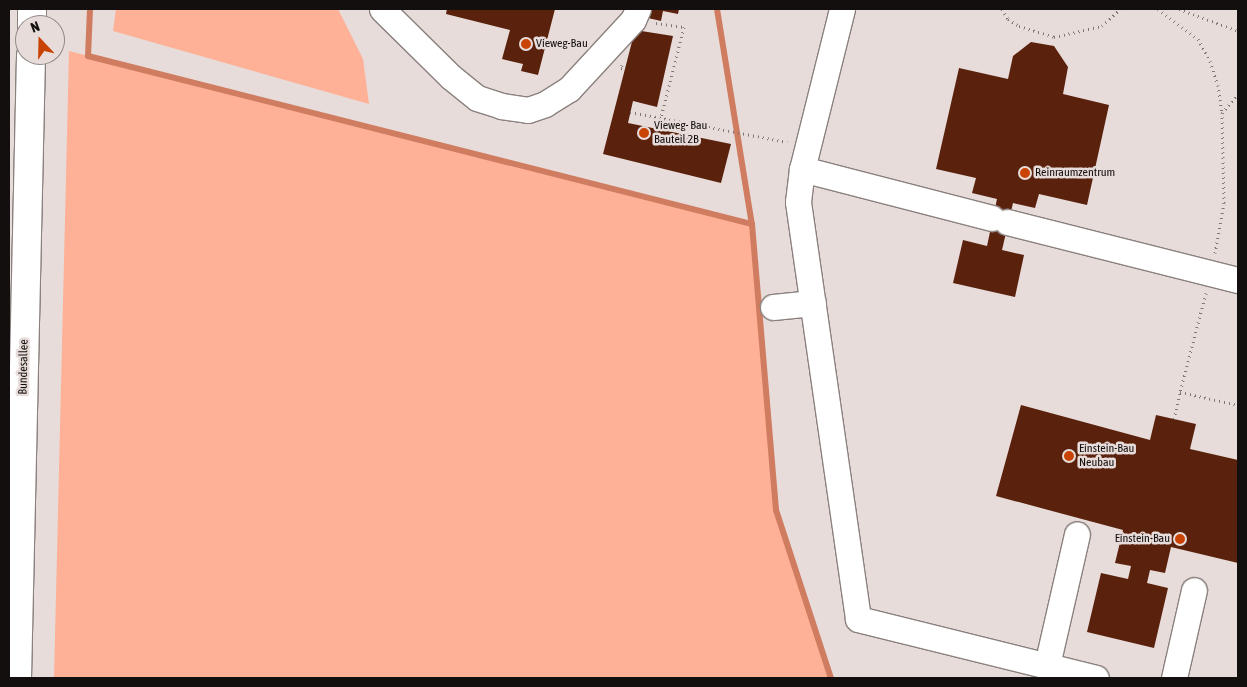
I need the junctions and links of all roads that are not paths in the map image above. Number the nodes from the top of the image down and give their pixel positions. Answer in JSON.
{"nodes":[{"id":1,"x":382,"y":9,"type":"edge"},
{"id":2,"x":842,"y":9,"type":"edge"},
{"id":3,"x":636,"y":14,"type":"edge"},
{"id":4,"x":31,"y":65,"type":"edge"},
{"id":5,"x":805,"y":157,"type":"junction"},
{"id":6,"x":1238,"y":280,"type":"edge"},
{"id":7,"x":813,"y":303,"type":"junction"},
{"id":8,"x":773,"y":307,"type":"dead end"},
{"id":9,"x":1077,"y":534,"type":"dead end"},
{"id":10,"x":1194,"y":590,"type":"dead end"},
{"id":11,"x":1047,"y":665,"type":"junction"},
{"id":12,"x":16,"y":678,"type":"edge"},
{"id":13,"x":1096,"y":678,"type":"edge"},
{"id":14,"x":1174,"y":678,"type":"edge"}],
"edges":[{"from":1,"to":3,"type":"lane"},
{"from":2,"to":5,"type":"lane"},
{"from":4,"to":12,"type":"main road","name":"Bundesallee"},
{"from":5,"to":6,"type":"lane"},
{"from":5,"to":7,"type":"lane"},
{"from":7,"to":8,"type":"lane"},
{"from":7,"to":11,"type":"lane"},
{"from":9,"to":11,"type":"lane"},
{"from":10,"to":14,"type":"lane"},
{"from":11,"to":13,"type":"lane"}]}
